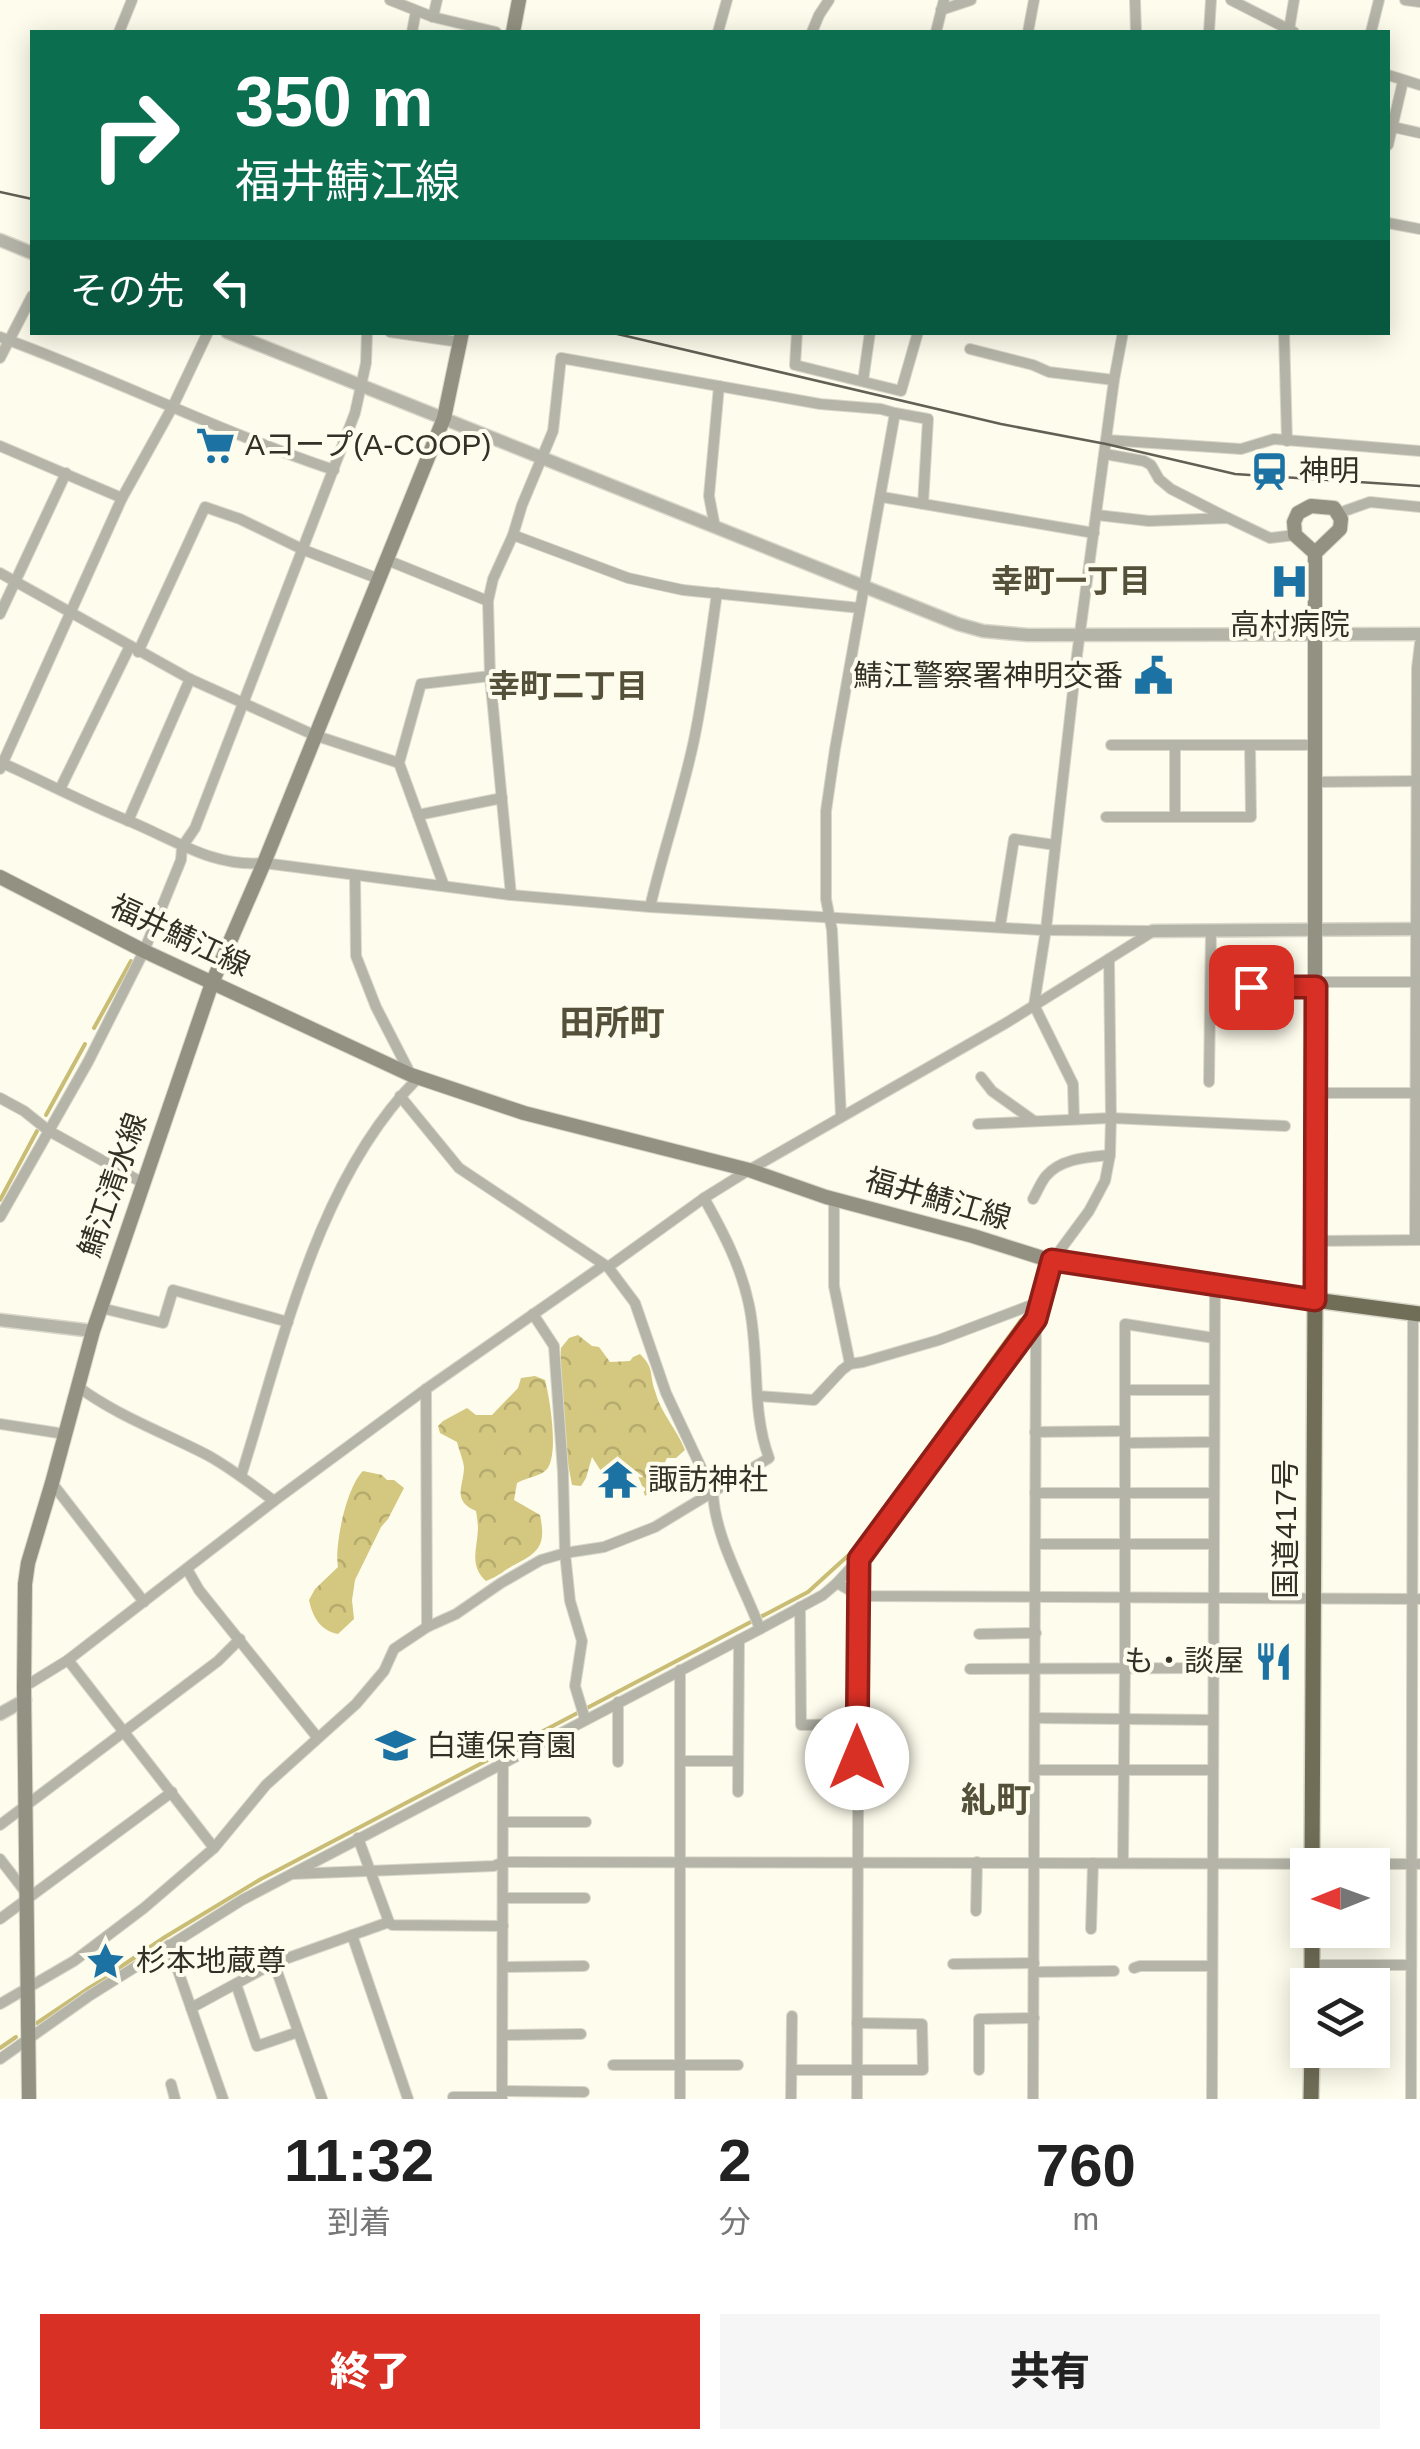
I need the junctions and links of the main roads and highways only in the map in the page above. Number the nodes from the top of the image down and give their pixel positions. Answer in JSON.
{"nodes":[{"id":1,"x":520,"y":0,"type":"edge"},
{"id":2,"x":513,"y":30,"type":"edge"},
{"id":3,"x":462,"y":337,"type":"edge"},
{"id":4,"x":1315,"y":553,"type":"junction"},
{"id":5,"x":0,"y":877,"type":"edge"},
{"id":6,"x":212,"y":983,"type":"junction"},
{"id":7,"x":1315,"y":1300,"type":"junction"},
{"id":8,"x":1416,"y":1314,"type":"edge"},
{"id":9,"x":1312,"y":1848,"type":"edge"},
{"id":10,"x":1312,"y":2068,"type":"edge"},
{"id":11,"x":29,"y":2099,"type":"edge"},
{"id":12,"x":1311,"y":2099,"type":"edge"}],
"edges":[{"from":1,"to":2,"type":"main road"},
{"from":3,"to":6,"type":"main road","name":"鯖江清水線"},
{"from":4,"to":4,"type":"main road"},
{"from":4,"to":7,"type":"main road"},
{"from":5,"to":6,"type":"main road","name":"福井鯖江線"},
{"from":6,"to":7,"type":"main road","name":"福井鯖江線"},
{"from":6,"to":11,"type":"main road","name":"鯖江清水線"},
{"from":7,"to":8,"type":"highway"},
{"from":7,"to":9,"type":"highway","name":"国道417号"},
{"from":10,"to":12,"type":"highway"}]}
